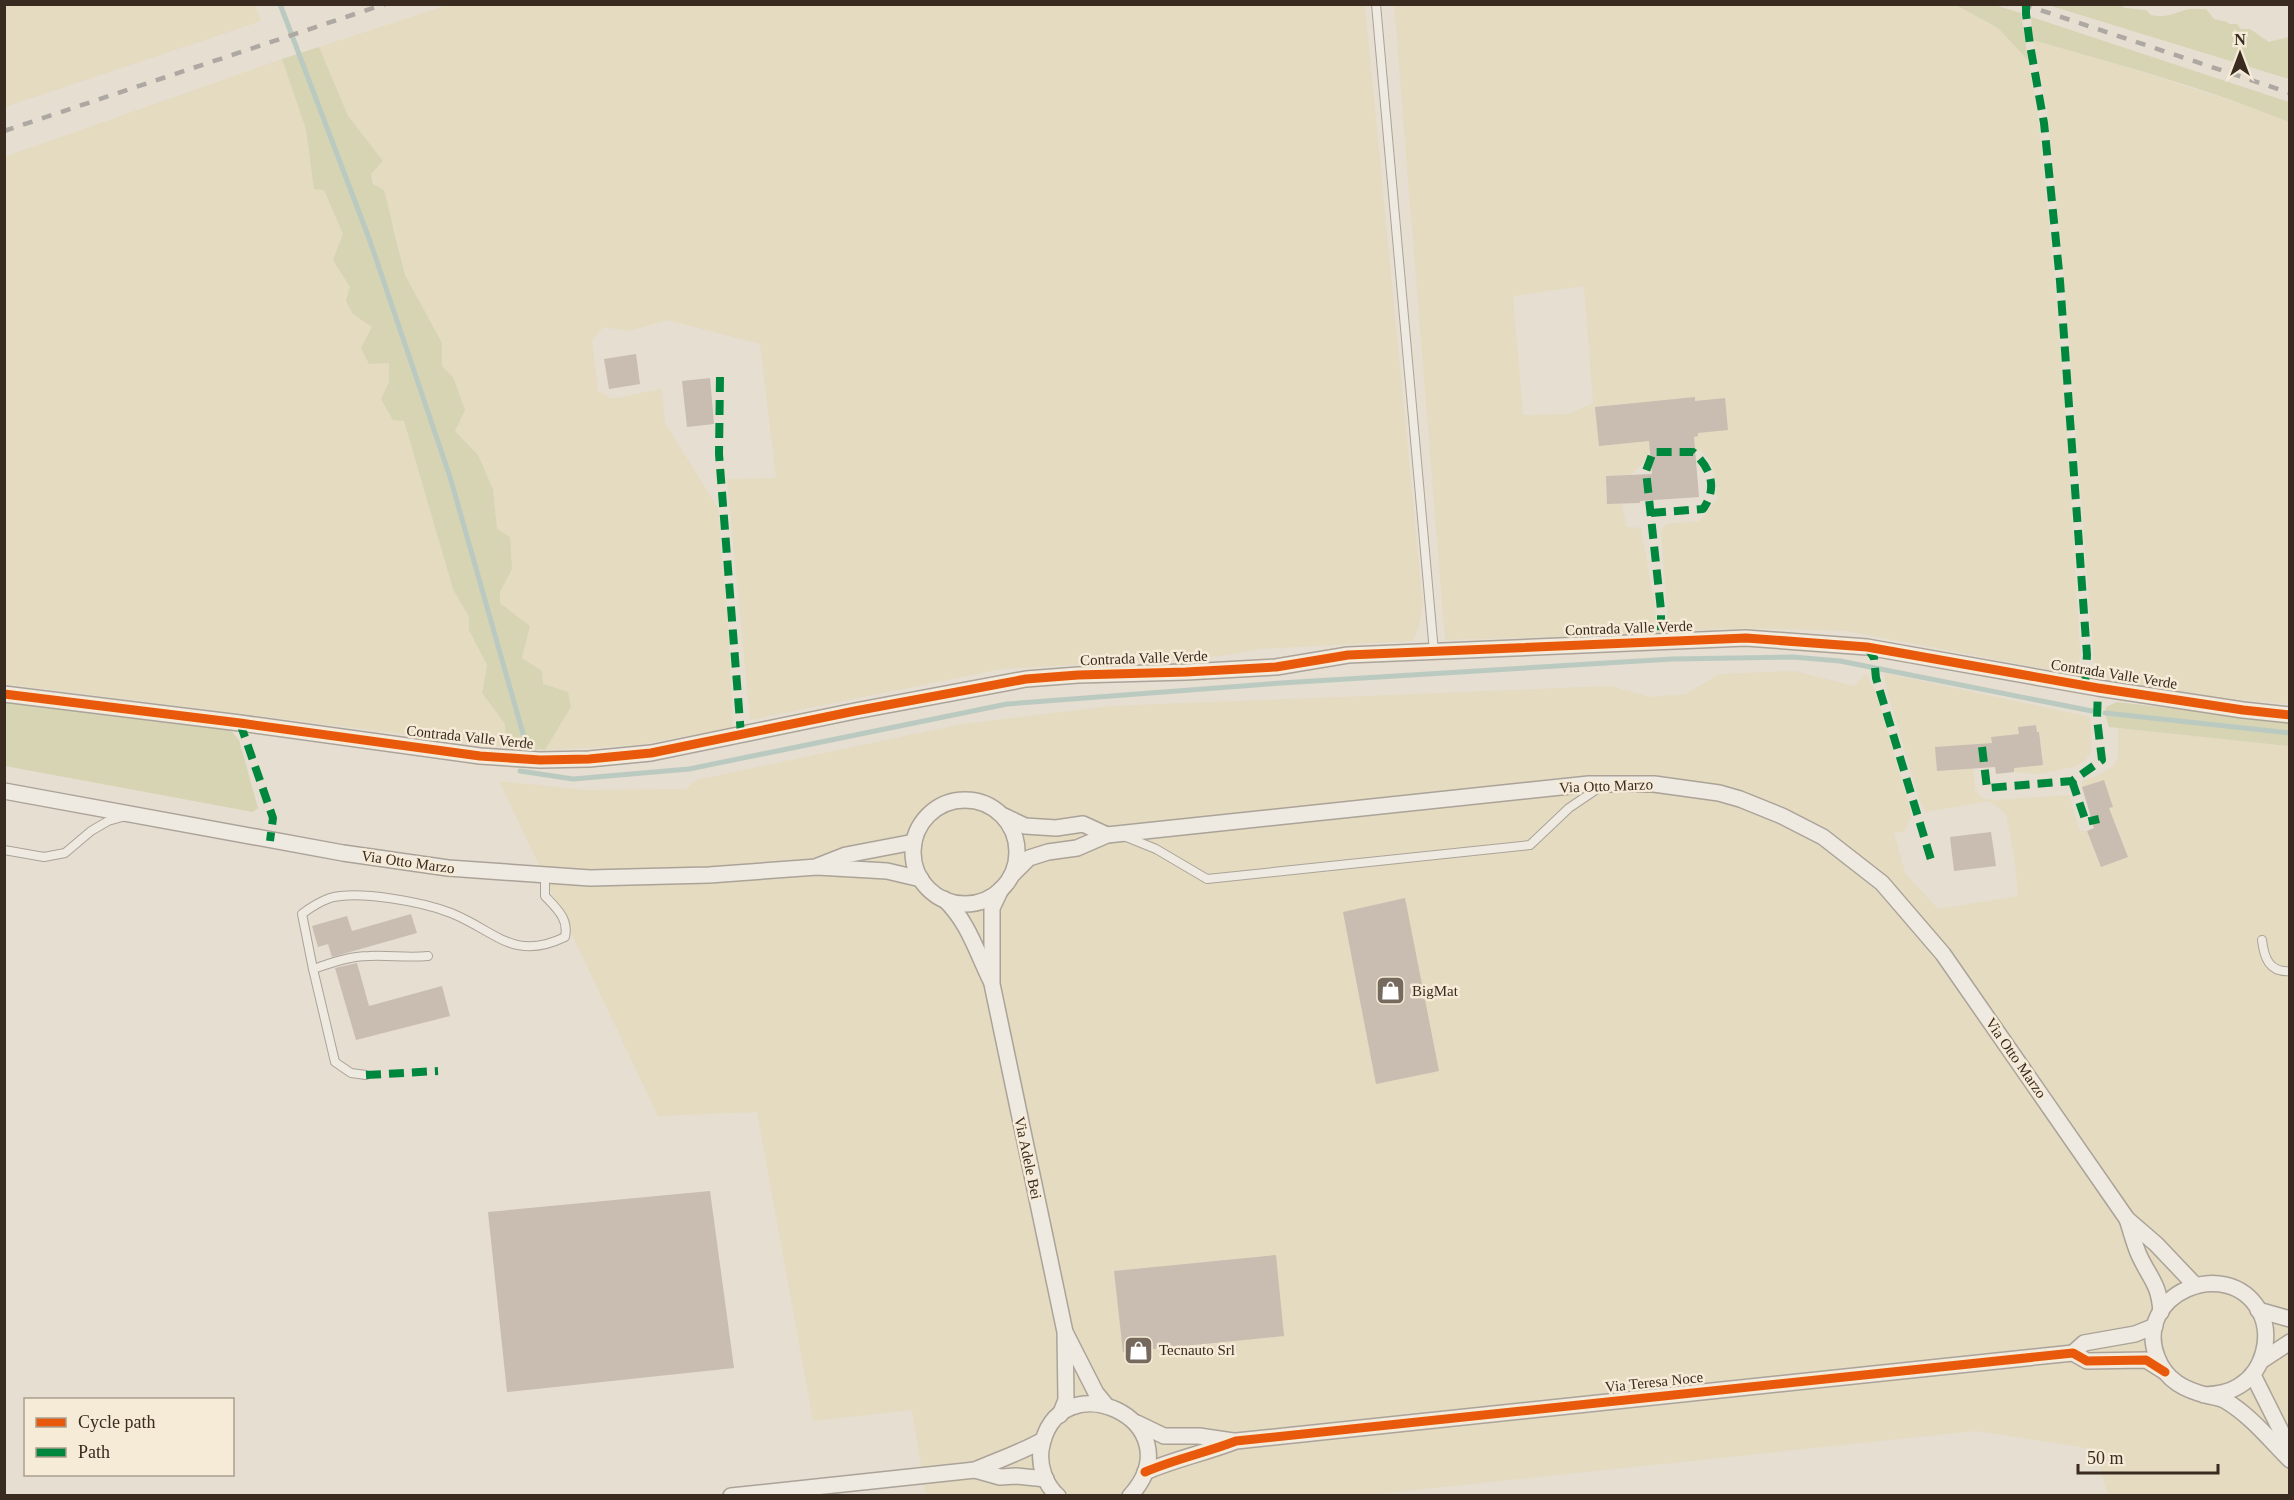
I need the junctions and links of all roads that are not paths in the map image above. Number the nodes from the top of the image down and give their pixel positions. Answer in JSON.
{"nodes":[{"id":1,"x":1376,"y":4,"type":"edge"},
{"id":2,"x":1434,"y":652,"type":"junction"},
{"id":3,"x":4,"y":694,"type":"edge"},
{"id":4,"x":2289,"y":715,"type":"edge"},
{"id":5,"x":1607,"y":784,"type":"junction"},
{"id":6,"x":4,"y":791,"type":"edge"},
{"id":7,"x":130,"y":815,"type":"junction"},
{"id":8,"x":1002,"y":815,"type":"junction"},
{"id":9,"x":1112,"y":834,"type":"junction"},
{"id":10,"x":914,"y":842,"type":"junction"},
{"id":11,"x":4,"y":850,"type":"edge"},
{"id":12,"x":817,"y":867,"type":"junction"},
{"id":13,"x":1011,"y":875,"type":"junction"},
{"id":14,"x":545,"y":876,"type":"junction"},
{"id":15,"x":921,"y":879,"type":"junction"},
{"id":16,"x":1001,"y":889,"type":"junction"},
{"id":17,"x":944,"y":899,"type":"junction"},
{"id":18,"x":2262,"y":940,"type":"dead end"},
{"id":19,"x":428,"y":956,"type":"dead end"},
{"id":20,"x":313,"y":969,"type":"junction"},
{"id":21,"x":2289,"y":971,"type":"edge"},
{"id":22,"x":992,"y":984,"type":"junction"},
{"id":23,"x":366,"y":1075,"type":"dead end"},
{"id":24,"x":2127,"y":1220,"type":"junction"},
{"id":25,"x":2195,"y":1285,"type":"junction"},
{"id":26,"x":2258,"y":1310,"type":"junction"},
{"id":27,"x":2161,"y":1312,"type":"junction"},
{"id":28,"x":2289,"y":1319,"type":"edge"},
{"id":29,"x":2155,"y":1326,"type":"junction"},
{"id":30,"x":1065,"y":1332,"type":"junction"},
{"id":31,"x":2289,"y":1342,"type":"edge"},
{"id":32,"x":2073,"y":1353,"type":"junction"},
{"id":33,"x":2261,"y":1361,"type":"junction"},
{"id":34,"x":2165,"y":1372,"type":"junction"},
{"id":35,"x":2253,"y":1375,"type":"junction"},
{"id":36,"x":2204,"y":1395,"type":"junction"},
{"id":37,"x":1105,"y":1404,"type":"junction"},
{"id":38,"x":1060,"y":1415,"type":"junction"},
{"id":39,"x":1134,"y":1421,"type":"junction"},
{"id":40,"x":1043,"y":1440,"type":"junction"},
{"id":41,"x":1236,"y":1441,"type":"junction"},
{"id":42,"x":2289,"y":1449,"type":"edge"},
{"id":43,"x":2289,"y":1460,"type":"edge"},
{"id":44,"x":975,"y":1470,"type":"junction"},
{"id":45,"x":1145,"y":1472,"type":"junction"},
{"id":46,"x":1046,"y":1479,"type":"junction"},
{"id":47,"x":731,"y":1496,"type":"edge"},
{"id":48,"x":1058,"y":1496,"type":"edge"},
{"id":49,"x":1130,"y":1496,"type":"edge"}],
"edges":[{"from":1,"to":2,"type":"lane"},
{"from":2,"to":3,"type":"street","name":"Contrada Valle Verde"},
{"from":2,"to":4,"type":"street","name":"Contrada Valle Verde"},
{"from":5,"to":9,"type":"street","name":"Via Otto Marzo"},
{"from":5,"to":9,"type":"lane"},
{"from":5,"to":24,"type":"street","name":"Via Otto Marzo"},
{"from":6,"to":7,"type":"street","name":"Via Otto Marzo"},
{"from":7,"to":11,"type":"lane"},
{"from":7,"to":14,"type":"street","name":"Via Otto Marzo"},
{"from":8,"to":9,"type":"street","name":"Via Otto Marzo"},
{"from":8,"to":10,"type":"street"},
{"from":8,"to":13,"type":"street"},
{"from":9,"to":13,"type":"street","name":"Via Otto Marzo"},
{"from":10,"to":12,"type":"street","name":"Via Otto Marzo"},
{"from":10,"to":15,"type":"street"},
{"from":12,"to":14,"type":"street","name":"Via Otto Marzo"},
{"from":12,"to":15,"type":"street","name":"Via Otto Marzo"},
{"from":13,"to":16,"type":"street"},
{"from":14,"to":20,"type":"lane"},
{"from":15,"to":17,"type":"street"},
{"from":16,"to":17,"type":"street"},
{"from":16,"to":22,"type":"street"},
{"from":17,"to":22,"type":"street"},
{"from":18,"to":21,"type":"lane"},
{"from":19,"to":20,"type":"lane"},
{"from":20,"to":23,"type":"lane"},
{"from":22,"to":30,"type":"street","name":"Via Adele Bei"},
{"from":24,"to":25,"type":"street","name":"Via Otto Marzo"},
{"from":24,"to":27,"type":"street","name":"Via Otto Marzo"},
{"from":25,"to":26,"type":"street"},
{"from":25,"to":27,"type":"street"},
{"from":26,"to":28,"type":"street"},
{"from":26,"to":33,"type":"street"},
{"from":27,"to":29,"type":"street"},
{"from":29,"to":32,"type":"street","name":"Via Teresa Noce"},
{"from":29,"to":34,"type":"street"},
{"from":30,"to":37,"type":"street","name":"Via Adele Bei"},
{"from":30,"to":38,"type":"street","name":"Via Adele Bei"},
{"from":31,"to":33,"type":"street"},
{"from":32,"to":34,"type":"street","name":"Via Teresa Noce"},
{"from":32,"to":41,"type":"street","name":"Via Teresa Noce"},
{"from":33,"to":35,"type":"street"},
{"from":34,"to":36,"type":"street"},
{"from":35,"to":36,"type":"street"},
{"from":35,"to":42,"type":"street"},
{"from":36,"to":43,"type":"street"},
{"from":37,"to":38,"type":"street"},
{"from":37,"to":39,"type":"street","name":"Via Teresa Noce"},
{"from":38,"to":40,"type":"street"},
{"from":39,"to":41,"type":"street","name":"Via Teresa Noce"},
{"from":39,"to":45,"type":"street"},
{"from":40,"to":44,"type":"street"},
{"from":40,"to":46,"type":"street"},
{"from":41,"to":45,"type":"street","name":"Via Teresa Noce"},
{"from":44,"to":46,"type":"street"},
{"from":44,"to":47,"type":"street"},
{"from":45,"to":49,"type":"street"},
{"from":46,"to":48,"type":"street"}]}
